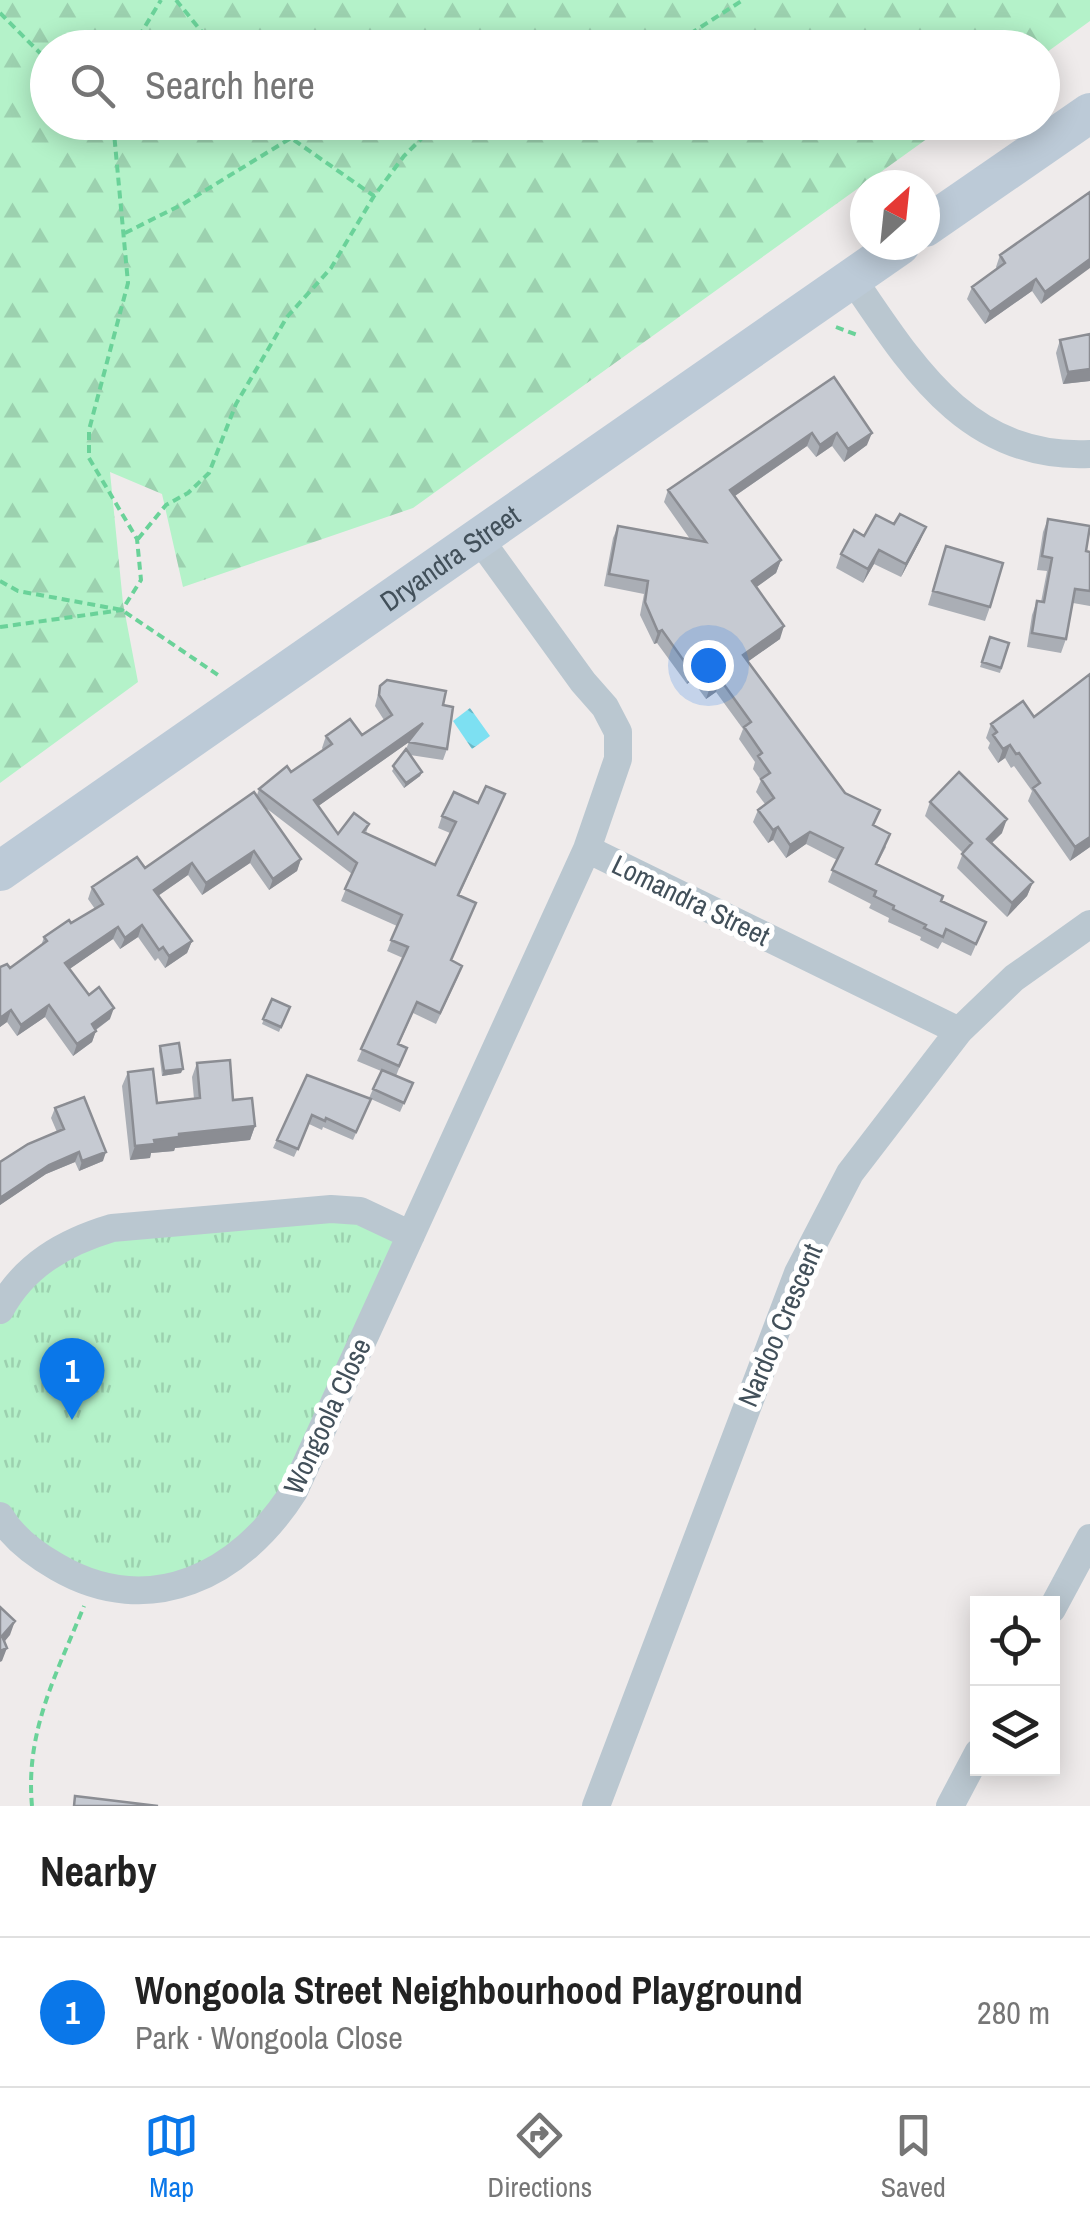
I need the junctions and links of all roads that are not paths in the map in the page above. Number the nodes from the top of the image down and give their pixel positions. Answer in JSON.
{"nodes":[{"id":1,"x":1090,"y":113,"type":"edge"},
{"id":2,"x":1060,"y":134,"type":"edge"},
{"id":3,"x":1051,"y":140,"type":"edge"},
{"id":4,"x":940,"y":218,"type":"edge"},
{"id":5,"x":878,"y":260,"type":"edge"},
{"id":6,"x":852,"y":278,"type":"junction"},
{"id":7,"x":1090,"y":454,"type":"edge"},
{"id":8,"x":478,"y":537,"type":"junction"},
{"id":9,"x":587,"y":849,"type":"junction"},
{"id":10,"x":0,"y":871,"type":"edge"},
{"id":11,"x":1090,"y":924,"type":"edge"},
{"id":12,"x":959,"y":1032,"type":"junction"},
{"id":13,"x":411,"y":1235,"type":"junction"},
{"id":14,"x":0,"y":1310,"type":"edge"},
{"id":15,"x":0,"y":1516,"type":"edge"},
{"id":16,"x":1090,"y":1538,"type":"edge"},
{"id":17,"x":1059,"y":1596,"type":"edge"},
{"id":18,"x":970,"y":1768,"type":"edge"},
{"id":19,"x":596,"y":1806,"type":"edge"},
{"id":20,"x":950,"y":1806,"type":"edge"}],
"edges":[{"from":1,"to":2,"type":"street"},
{"from":3,"to":4,"type":"street"},
{"from":5,"to":6,"type":"street","name":"Dryandra Street"},
{"from":6,"to":7,"type":"street"},
{"from":6,"to":8,"type":"street","name":"Dryandra Street"},
{"from":8,"to":9,"type":"street","name":"Lomandra Street"},
{"from":8,"to":10,"type":"street","name":"Dryandra Street"},
{"from":9,"to":12,"type":"street","name":"Lomandra Street"},
{"from":9,"to":13,"type":"street","name":"Wongoola Close"},
{"from":11,"to":12,"type":"street","name":"Nardoo Crescent"},
{"from":12,"to":19,"type":"street","name":"Nardoo Crescent"},
{"from":13,"to":14,"type":"street"},
{"from":13,"to":15,"type":"street","name":"Wongoola Close"},
{"from":16,"to":17,"type":"street"},
{"from":18,"to":20,"type":"street"}]}
